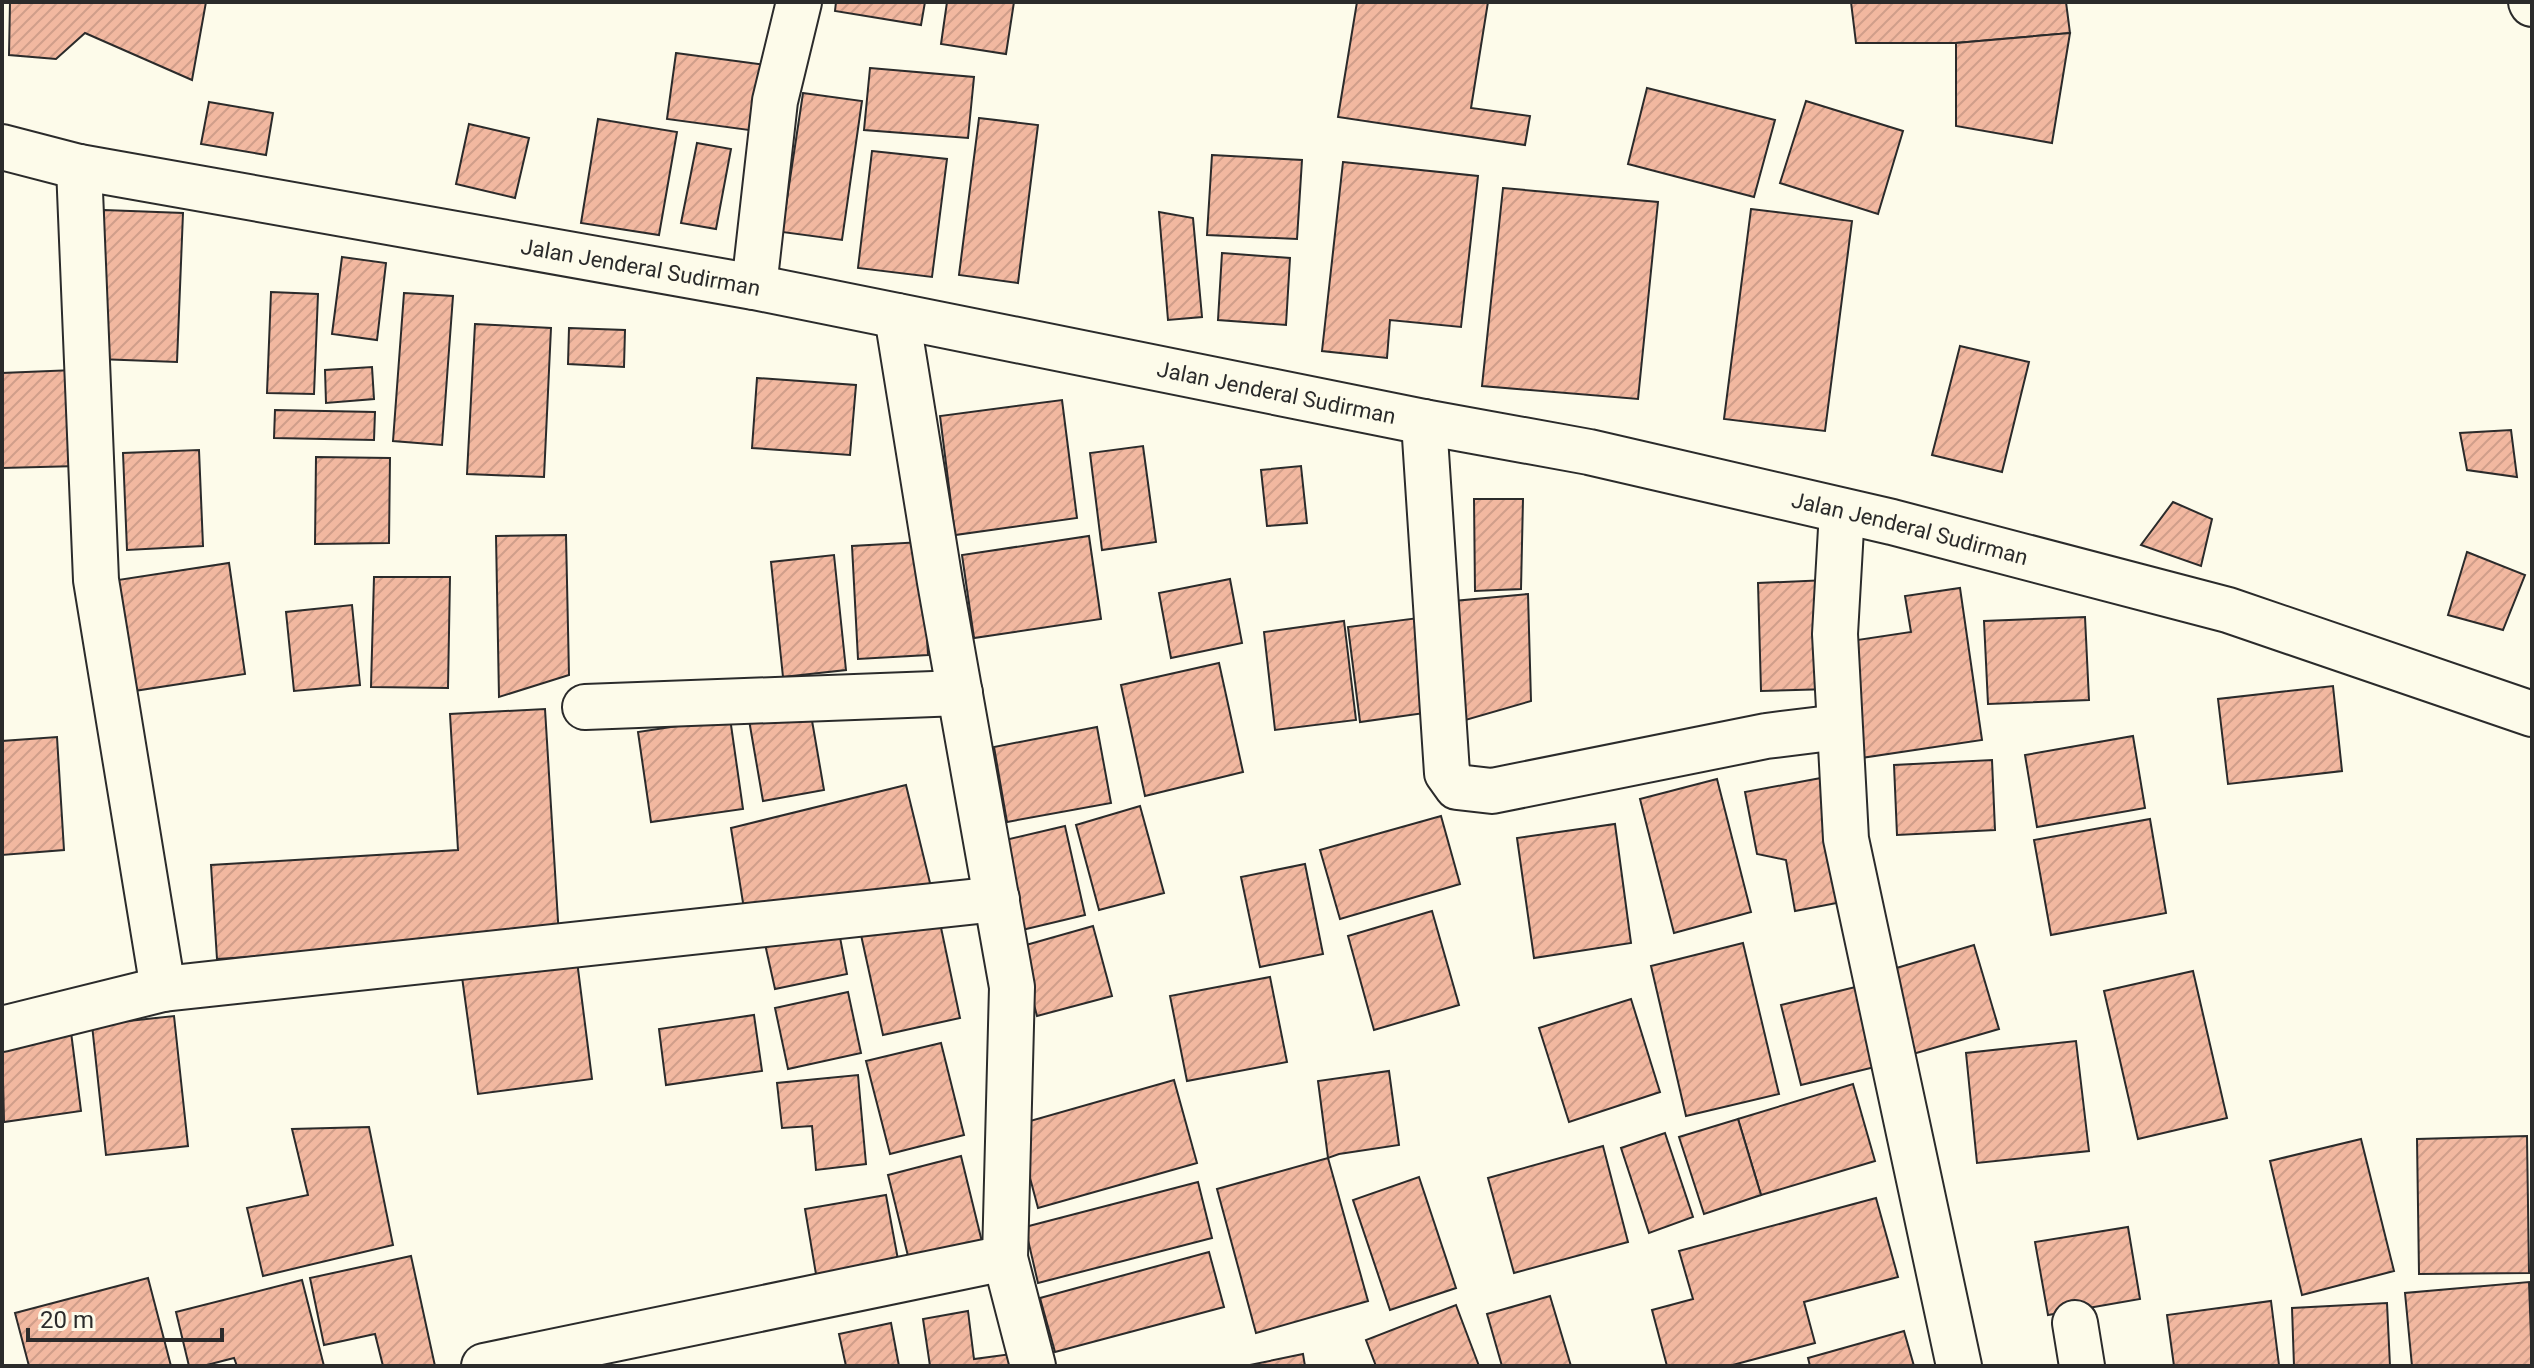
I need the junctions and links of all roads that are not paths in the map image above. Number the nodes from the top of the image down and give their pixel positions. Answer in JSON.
{"nodes":[{"id":1,"x":799,"y":2,"type":"edge"},
{"id":2,"x":2,"y":147,"type":"edge"},
{"id":3,"x":79,"y":167,"type":"junction"},
{"id":4,"x":754,"y":287,"type":"junction"},
{"id":5,"x":897,"y":316,"type":"junction"},
{"id":6,"x":1424,"y":422,"type":"junction"},
{"id":7,"x":1842,"y":511,"type":"junction"},
{"id":8,"x":960,"y":693,"type":"junction"},
{"id":9,"x":585,"y":707,"type":"dead end"},
{"id":10,"x":2532,"y":714,"type":"edge"},
{"id":11,"x":1839,"y":727,"type":"junction"},
{"id":12,"x":997,"y":899,"type":"junction"},
{"id":13,"x":163,"y":989,"type":"junction"},
{"id":14,"x":2,"y":1029,"type":"edge"},
{"id":15,"x":1005,"y":1258,"type":"junction"},
{"id":16,"x":2075,"y":1323,"type":"dead end"},
{"id":17,"x":484,"y":1366,"type":"edge"},
{"id":18,"x":1033,"y":1366,"type":"edge"},
{"id":19,"x":1959,"y":1366,"type":"edge"},
{"id":20,"x":2082,"y":1366,"type":"edge"}],
"edges":[{"from":1,"to":4,"type":"street"},
{"from":2,"to":3,"type":"street","name":"Jalan Jenderal Sudirman"},
{"from":3,"to":4,"type":"street","name":"Jalan Jenderal Sudirman"},
{"from":3,"to":13,"type":"street"},
{"from":4,"to":5,"type":"street","name":"Jalan Jenderal Sudirman"},
{"from":5,"to":6,"type":"street","name":"Jalan Jenderal Sudirman"},
{"from":5,"to":8,"type":"street"},
{"from":6,"to":7,"type":"street","name":"Jalan Jenderal Sudirman"},
{"from":6,"to":11,"type":"street"},
{"from":7,"to":10,"type":"street","name":"Jalan Jenderal Sudirman"},
{"from":7,"to":11,"type":"street"},
{"from":8,"to":9,"type":"street"},
{"from":8,"to":12,"type":"street"},
{"from":11,"to":19,"type":"street"},
{"from":12,"to":13,"type":"street"},
{"from":12,"to":15,"type":"street"},
{"from":13,"to":14,"type":"street"},
{"from":15,"to":17,"type":"street"},
{"from":15,"to":18,"type":"street"},
{"from":16,"to":20,"type":"street"}]}
